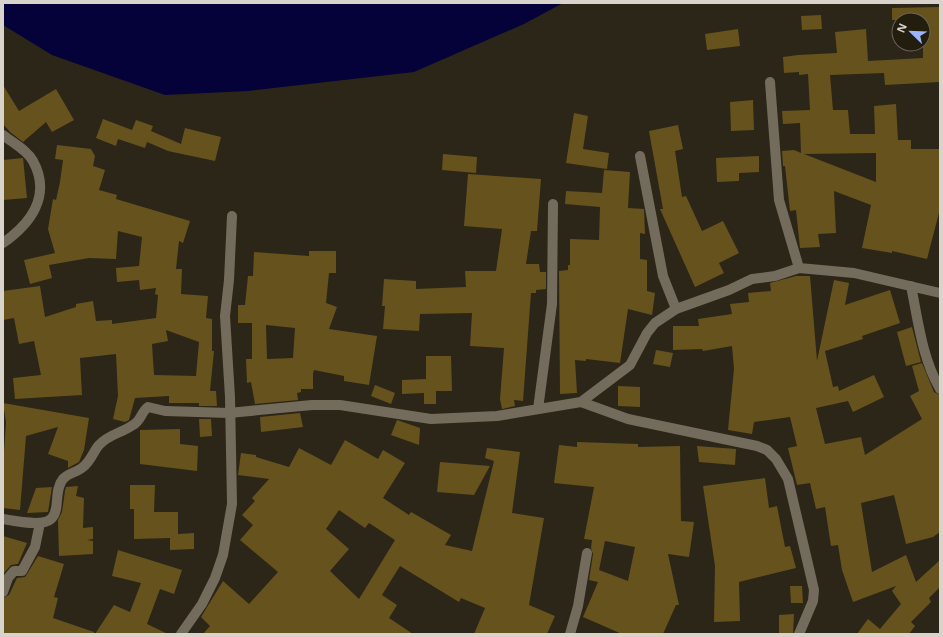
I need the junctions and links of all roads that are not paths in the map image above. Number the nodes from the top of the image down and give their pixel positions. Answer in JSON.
{"nodes":[{"id":1,"x":770,"y":82,"type":"dead end"},
{"id":2,"x":3,"y":135,"type":"edge"},
{"id":3,"x":640,"y":156,"type":"dead end"},
{"id":4,"x":553,"y":204,"type":"dead end"},
{"id":5,"x":232,"y":216,"type":"dead end"},
{"id":6,"x":3,"y":243,"type":"edge"},
{"id":7,"x":799,"y":268,"type":"junction"},
{"id":8,"x":911,"y":286,"type":"junction"},
{"id":9,"x":940,"y":293,"type":"edge"},
{"id":10,"x":676,"y":309,"type":"junction"},
{"id":11,"x":940,"y":388,"type":"edge"},
{"id":12,"x":581,"y":402,"type":"junction"},
{"id":13,"x":538,"y":409,"type":"junction"},
{"id":14,"x":229,"y":413,"type":"junction"},
{"id":15,"x":3,"y":519,"type":"edge"},
{"id":16,"x":40,"y":523,"type":"junction"},
{"id":17,"x":587,"y":553,"type":"dead end"},
{"id":18,"x":3,"y":592,"type":"edge"},
{"id":19,"x":181,"y":634,"type":"edge"},
{"id":20,"x":570,"y":634,"type":"edge"},
{"id":21,"x":799,"y":634,"type":"edge"}],
"edges":[{"from":1,"to":7,"type":"street"},
{"from":2,"to":6,"type":"street"},
{"from":3,"to":10,"type":"street"},
{"from":4,"to":13,"type":"street"},
{"from":5,"to":14,"type":"street"},
{"from":7,"to":8,"type":"street"},
{"from":7,"to":10,"type":"street"},
{"from":8,"to":9,"type":"street"},
{"from":8,"to":11,"type":"street"},
{"from":10,"to":12,"type":"street"},
{"from":12,"to":13,"type":"street"},
{"from":12,"to":21,"type":"street"},
{"from":13,"to":14,"type":"street"},
{"from":14,"to":16,"type":"street"},
{"from":14,"to":19,"type":"street"},
{"from":15,"to":16,"type":"street"},
{"from":16,"to":18,"type":"street"},
{"from":17,"to":20,"type":"street"}]}
